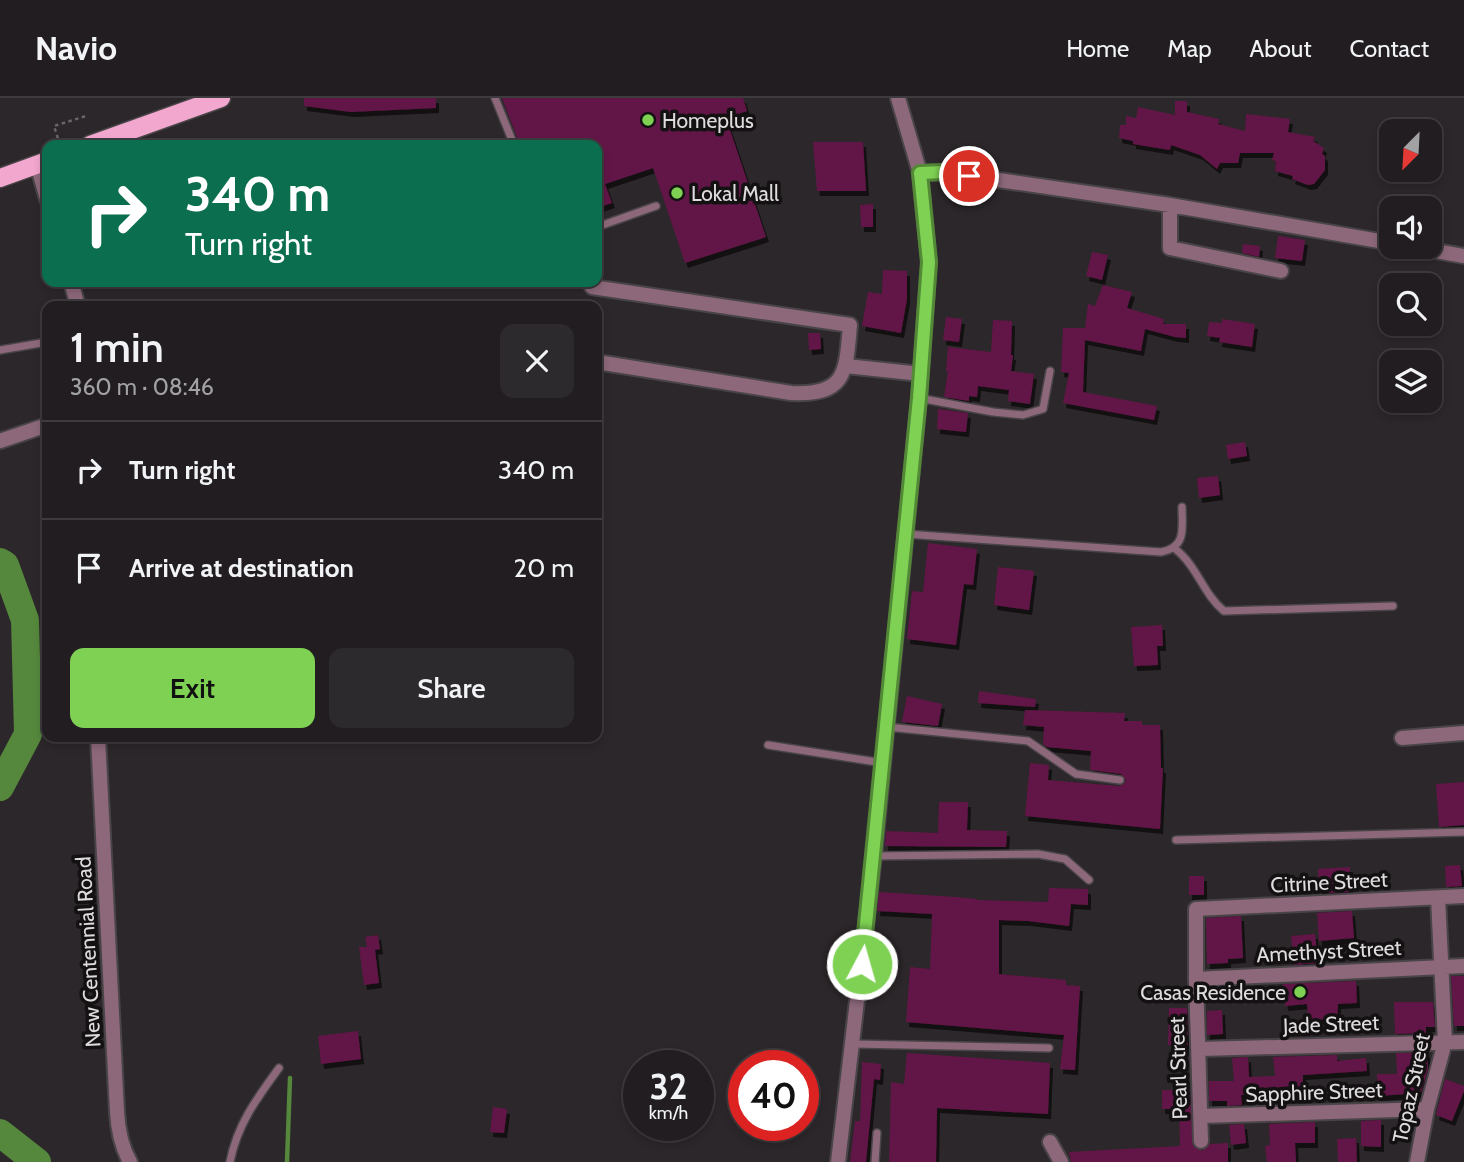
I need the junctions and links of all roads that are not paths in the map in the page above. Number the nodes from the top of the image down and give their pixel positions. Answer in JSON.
{"nodes":[{"id":1,"x":221,"y":98,"type":"edge"},
{"id":2,"x":495,"y":98,"type":"edge"},
{"id":3,"x":898,"y":98,"type":"edge"},
{"id":4,"x":104,"y":140,"type":"edge"},
{"id":5,"x":512,"y":140,"type":"edge"},
{"id":6,"x":42,"y":163,"type":"edge"},
{"id":7,"x":920,"y":173,"type":"junction"},
{"id":8,"x":0,"y":178,"type":"edge"},
{"id":9,"x":1170,"y":205,"type":"junction"},
{"id":10,"x":656,"y":206,"type":"dead end"},
{"id":11,"x":602,"y":225,"type":"edge"},
{"id":12,"x":1379,"y":241,"type":"edge"},
{"id":13,"x":1442,"y":252,"type":"edge"},
{"id":14,"x":1464,"y":256,"type":"edge"},
{"id":15,"x":1281,"y":271,"type":"dead end"},
{"id":16,"x":592,"y":287,"type":"dead end"},
{"id":17,"x":42,"y":343,"type":"edge"},
{"id":18,"x":0,"y":350,"type":"edge"},
{"id":19,"x":602,"y":363,"type":"edge"},
{"id":20,"x":846,"y":366,"type":"junction"},
{"id":21,"x":1050,"y":371,"type":"dead end"},
{"id":22,"x":921,"y":374,"type":"junction"},
{"id":23,"x":919,"y":398,"type":"junction"},
{"id":24,"x":42,"y":427,"type":"edge"},
{"id":25,"x":0,"y":442,"type":"edge"},
{"id":26,"x":1182,"y":507,"type":"dead end"},
{"id":27,"x":906,"y":534,"type":"junction"},
{"id":28,"x":1174,"y":548,"type":"junction"},
{"id":29,"x":1393,"y":606,"type":"dead end"},
{"id":30,"x":887,"y":727,"type":"junction"},
{"id":31,"x":1464,"y":733,"type":"edge"},
{"id":32,"x":1402,"y":738,"type":"dead end"},
{"id":33,"x":98,"y":742,"type":"edge"},
{"id":34,"x":768,"y":745,"type":"dead end"},
{"id":35,"x":884,"y":763,"type":"junction"},
{"id":36,"x":1120,"y":780,"type":"dead end"},
{"id":37,"x":1464,"y":832,"type":"edge"},
{"id":38,"x":1176,"y":840,"type":"dead end"},
{"id":39,"x":874,"y":856,"type":"junction"},
{"id":40,"x":1089,"y":880,"type":"dead end"},
{"id":41,"x":1464,"y":897,"type":"edge"},
{"id":42,"x":1438,"y":898,"type":"junction"},
{"id":43,"x":1196,"y":909,"type":"joint"},
{"id":44,"x":1464,"y":966,"type":"edge"},
{"id":45,"x":1440,"y":967,"type":"junction"},
{"id":46,"x":1196,"y":979,"type":"junction"},
{"id":47,"x":1445,"y":1042,"type":"junction"},
{"id":48,"x":1464,"y":1042,"type":"edge"},
{"id":49,"x":853,"y":1044,"type":"junction"},
{"id":50,"x":1049,"y":1048,"type":"dead end"},
{"id":51,"x":1200,"y":1049,"type":"junction"},
{"id":52,"x":279,"y":1068,"type":"dead end"},
{"id":53,"x":1427,"y":1109,"type":"junction"},
{"id":54,"x":1202,"y":1116,"type":"junction"},
{"id":55,"x":877,"y":1133,"type":"dead end"},
{"id":56,"x":1201,"y":1141,"type":"dead end"},
{"id":57,"x":1050,"y":1142,"type":"dead end"},
{"id":58,"x":130,"y":1162,"type":"edge"},
{"id":59,"x":230,"y":1162,"type":"edge"},
{"id":60,"x":838,"y":1162,"type":"edge"},
{"id":61,"x":875,"y":1162,"type":"edge"},
{"id":62,"x":1061,"y":1162,"type":"edge"},
{"id":63,"x":1416,"y":1162,"type":"edge"}],
"edges":[{"from":1,"to":4,"type":"main road"},
{"from":2,"to":5,"type":"lane"},
{"from":3,"to":7,"type":"street"},
{"from":6,"to":8,"type":"main road"},
{"from":7,"to":9,"type":"street"},
{"from":7,"to":22,"type":"street"},
{"from":9,"to":12,"type":"street"},
{"from":9,"to":15,"type":"street"},
{"from":10,"to":11,"type":"lane"},
{"from":13,"to":14,"type":"street"},
{"from":16,"to":20,"type":"street"},
{"from":17,"to":18,"type":"lane"},
{"from":19,"to":20,"type":"street"},
{"from":20,"to":22,"type":"street"},
{"from":21,"to":23,"type":"lane"},
{"from":22,"to":23,"type":"street"},
{"from":23,"to":27,"type":"street"},
{"from":24,"to":25,"type":"street"},
{"from":26,"to":28,"type":"lane"},
{"from":27,"to":28,"type":"lane"},
{"from":27,"to":30,"type":"street"},
{"from":28,"to":29,"type":"lane"},
{"from":30,"to":35,"type":"street"},
{"from":30,"to":36,"type":"lane"},
{"from":31,"to":32,"type":"street"},
{"from":33,"to":58,"type":"street","name":"New Centennial Road"},
{"from":34,"to":35,"type":"lane"},
{"from":35,"to":39,"type":"street"},
{"from":37,"to":38,"type":"lane"},
{"from":39,"to":40,"type":"lane"},
{"from":39,"to":49,"type":"street"},
{"from":41,"to":42,"type":"street","name":"Citrine Street"},
{"from":42,"to":43,"type":"street","name":"Citrine Street"},
{"from":42,"to":45,"type":"street","name":"Topaz Street"},
{"from":43,"to":46,"type":"street","name":"Pearl Street"},
{"from":44,"to":45,"type":"street","name":"Amethyst Street"},
{"from":45,"to":46,"type":"street","name":"Amethyst Street"},
{"from":45,"to":47,"type":"street","name":"Topaz Street"},
{"from":46,"to":51,"type":"street","name":"Pearl Street"},
{"from":47,"to":48,"type":"street","name":"Jade Street"},
{"from":47,"to":51,"type":"street","name":"Jade Street"},
{"from":47,"to":53,"type":"street","name":"Topaz Street"},
{"from":49,"to":50,"type":"lane"},
{"from":49,"to":60,"type":"street"},
{"from":51,"to":54,"type":"street","name":"Pearl Street"},
{"from":52,"to":59,"type":"lane"},
{"from":53,"to":54,"type":"street","name":"Sapphire Street"},
{"from":53,"to":63,"type":"street","name":"Topaz Street"},
{"from":54,"to":56,"type":"street","name":"Pearl Street"},
{"from":55,"to":61,"type":"lane"},
{"from":57,"to":62,"type":"street"}]}
